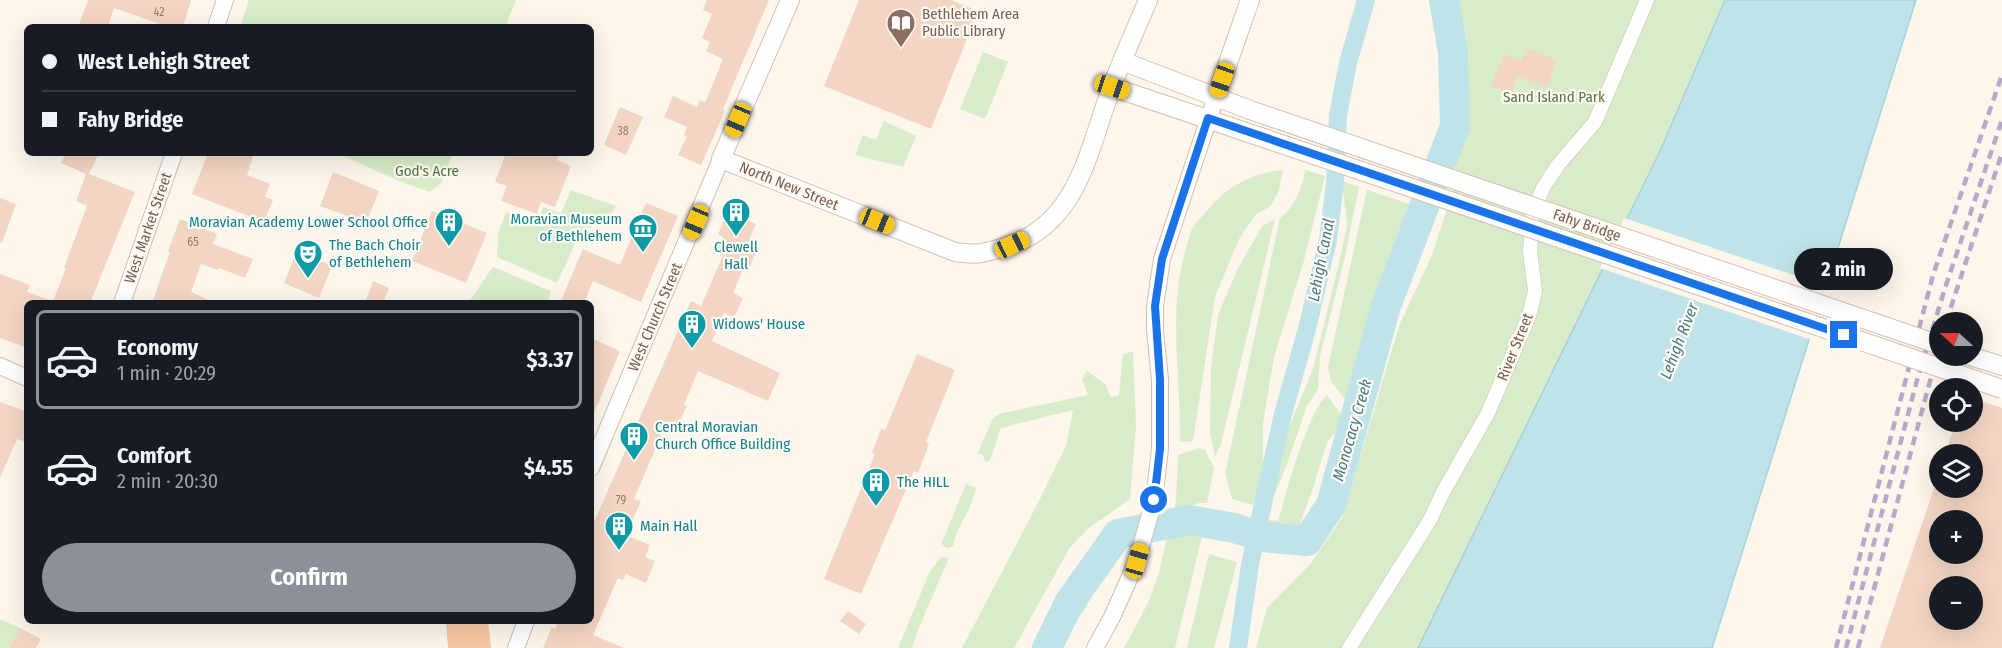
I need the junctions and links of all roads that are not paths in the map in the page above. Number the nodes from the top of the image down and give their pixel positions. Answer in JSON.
{"nodes":[{"id":1,"x":225,"y":0,"type":"edge"},
{"id":2,"x":790,"y":0,"type":"edge"},
{"id":3,"x":1148,"y":0,"type":"edge"},
{"id":4,"x":1250,"y":0,"type":"edge"},
{"id":5,"x":1647,"y":0,"type":"edge"},
{"id":6,"x":217,"y":24,"type":"edge"},
{"id":7,"x":1122,"y":61,"type":"junction"},
{"id":8,"x":1112,"y":87,"type":"junction"},
{"id":9,"x":1216,"y":97,"type":"junction"},
{"id":10,"x":1208,"y":118,"type":"junction"},
{"id":11,"x":173,"y":156,"type":"edge"},
{"id":12,"x":721,"y":159,"type":"junction"},
{"id":13,"x":123,"y":300,"type":"edge"},
{"id":14,"x":1929,"y":341,"type":"edge"},
{"id":15,"x":1983,"y":360,"type":"edge"},
{"id":16,"x":0,"y":366,"type":"edge"},
{"id":17,"x":2002,"y":366,"type":"edge"},
{"id":18,"x":24,"y":377,"type":"edge"},
{"id":19,"x":2002,"y":389,"type":"edge"},
{"id":20,"x":594,"y":461,"type":"edge"},
{"id":21,"x":457,"y":624,"type":"edge"},
{"id":22,"x":477,"y":624,"type":"edge"},
{"id":23,"x":515,"y":624,"type":"edge"},
{"id":24,"x":525,"y":624,"type":"edge"},
{"id":25,"x":517,"y":645,"type":"edge"},
{"id":26,"x":459,"y":648,"type":"edge"},
{"id":27,"x":480,"y":648,"type":"edge"},
{"id":28,"x":1095,"y":648,"type":"edge"},
{"id":29,"x":1349,"y":648,"type":"edge"}],
"edges":[{"from":1,"to":6,"type":"street"},
{"from":2,"to":12,"type":"main road","name":"West Church Street"},
{"from":3,"to":7,"type":"main road","name":"North New Street"},
{"from":4,"to":9,"type":"main road"},
{"from":5,"to":29,"type":"street","name":"River Street"},
{"from":7,"to":8,"type":"main road","name":"North New Street"},
{"from":7,"to":9,"type":"main road"},
{"from":8,"to":10,"type":"main road"},
{"from":8,"to":12,"type":"main road","name":"North New Street"},
{"from":9,"to":10,"type":"street"},
{"from":9,"to":14,"type":"main road","name":"Fahy Bridge","bridge":true},
{"from":10,"to":19,"type":"main road","name":"Fahy Bridge","bridge":true},
{"from":10,"to":28,"type":"street"},
{"from":11,"to":13,"type":"street","name":"West Market Street"},
{"from":12,"to":20,"type":"street","name":"West Church Street"},
{"from":15,"to":17,"type":"main road"},
{"from":16,"to":18,"type":"street"},
{"from":21,"to":26,"type":"highway"},
{"from":22,"to":27,"type":"highway"},
{"from":23,"to":25,"type":"street"},
{"from":24,"to":25,"type":"street"}]}
